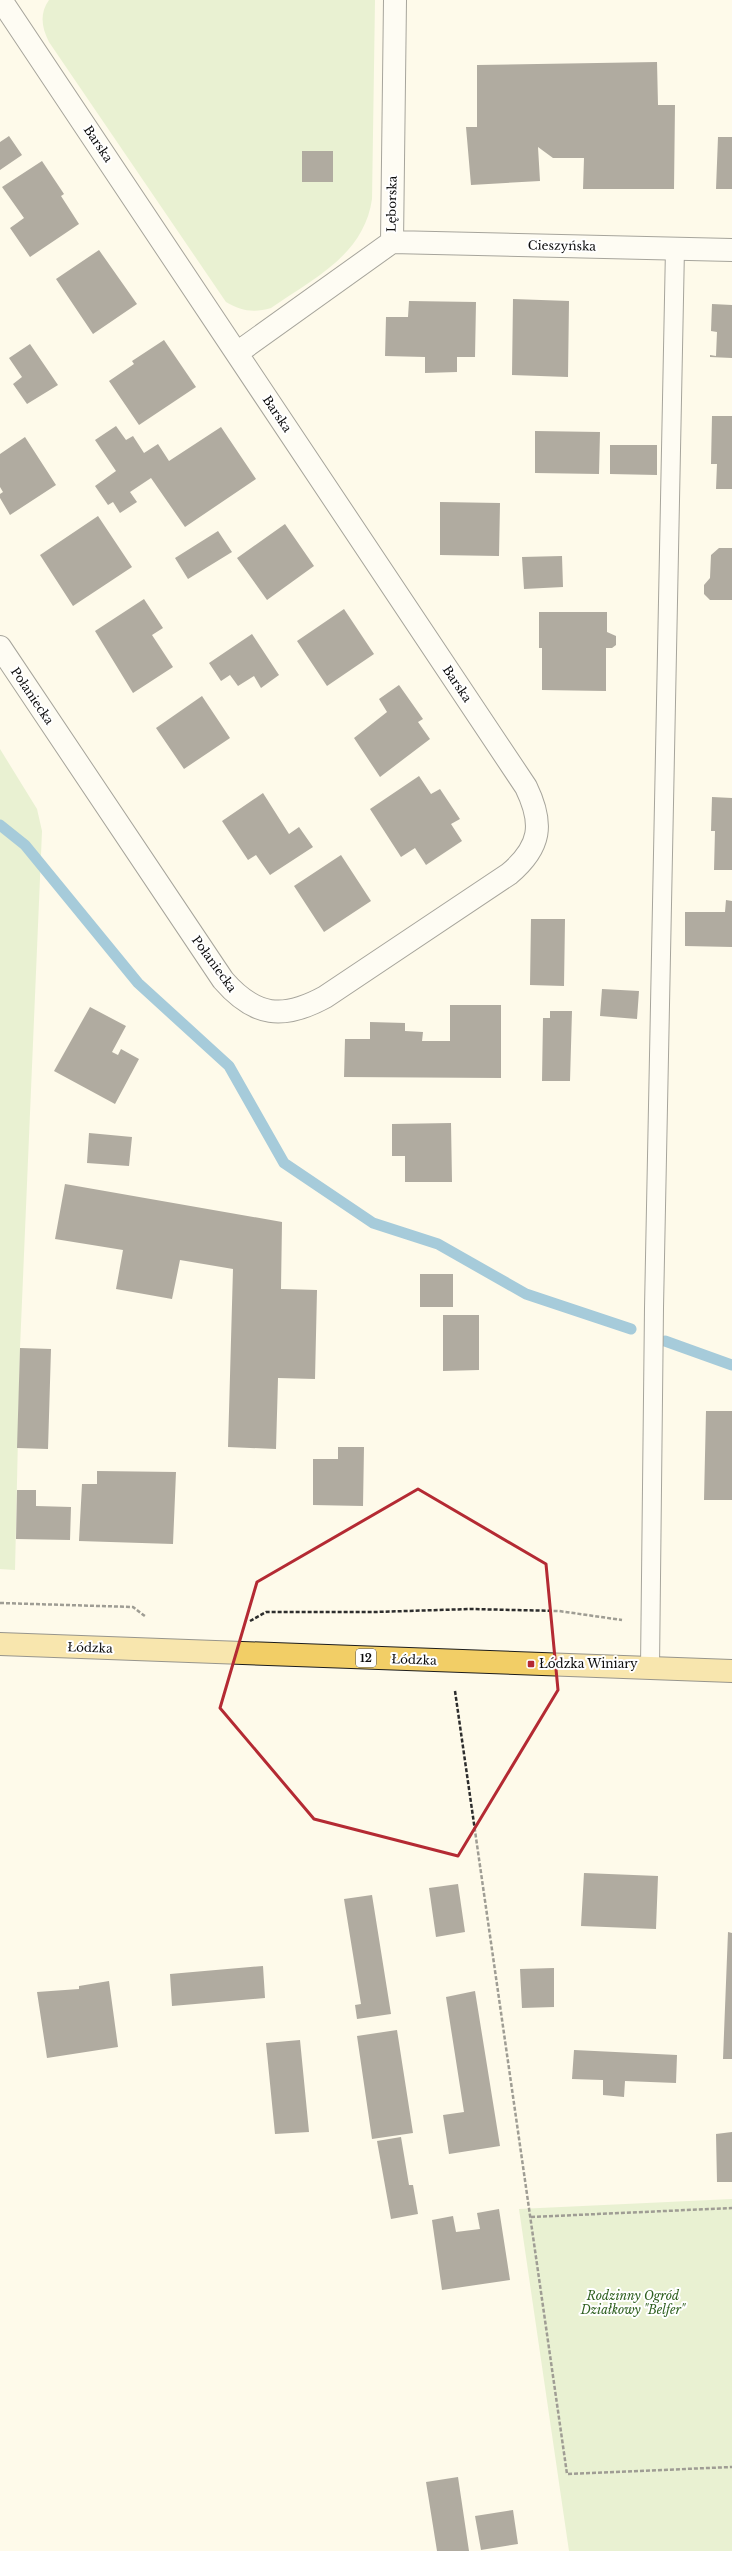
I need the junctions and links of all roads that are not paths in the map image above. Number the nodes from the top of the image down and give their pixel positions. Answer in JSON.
{"nodes":[{"id":1,"x":1,"y":0,"type":"edge"},
{"id":2,"x":394,"y":0,"type":"edge"},
{"id":3,"x":392,"y":242,"type":"junction"},
{"id":4,"x":675,"y":248,"type":"junction"},
{"id":5,"x":732,"y":250,"type":"edge"},
{"id":6,"x":237,"y":353,"type":"junction"},
{"id":7,"x":0,"y":647,"type":"edge"},
{"id":8,"x":537,"y":834,"type":"joint"},
{"id":9,"x":0,"y":1644,"type":"edge"},
{"id":10,"x":650,"y":1668,"type":"junction"},
{"id":11,"x":732,"y":1670,"type":"edge"}],
"edges":[{"from":1,"to":6,"type":"street","name":"Barska"},
{"from":2,"to":3,"type":"street","name":"Lęborska"},
{"from":3,"to":4,"type":"street","name":"Cieszyńska"},
{"from":3,"to":6,"type":"street","name":"Lęborska"},
{"from":4,"to":5,"type":"street","name":"Cieszyńska"},
{"from":4,"to":10,"type":"lane"},
{"from":6,"to":8,"type":"street","name":"Barska"},
{"from":7,"to":8,"type":"street","name":"Połaniecka"},
{"from":9,"to":10,"type":"main road","name":"Łódzka","number":"12"},
{"from":10,"to":11,"type":"main road","name":"Łódzka","number":"12"}]}
